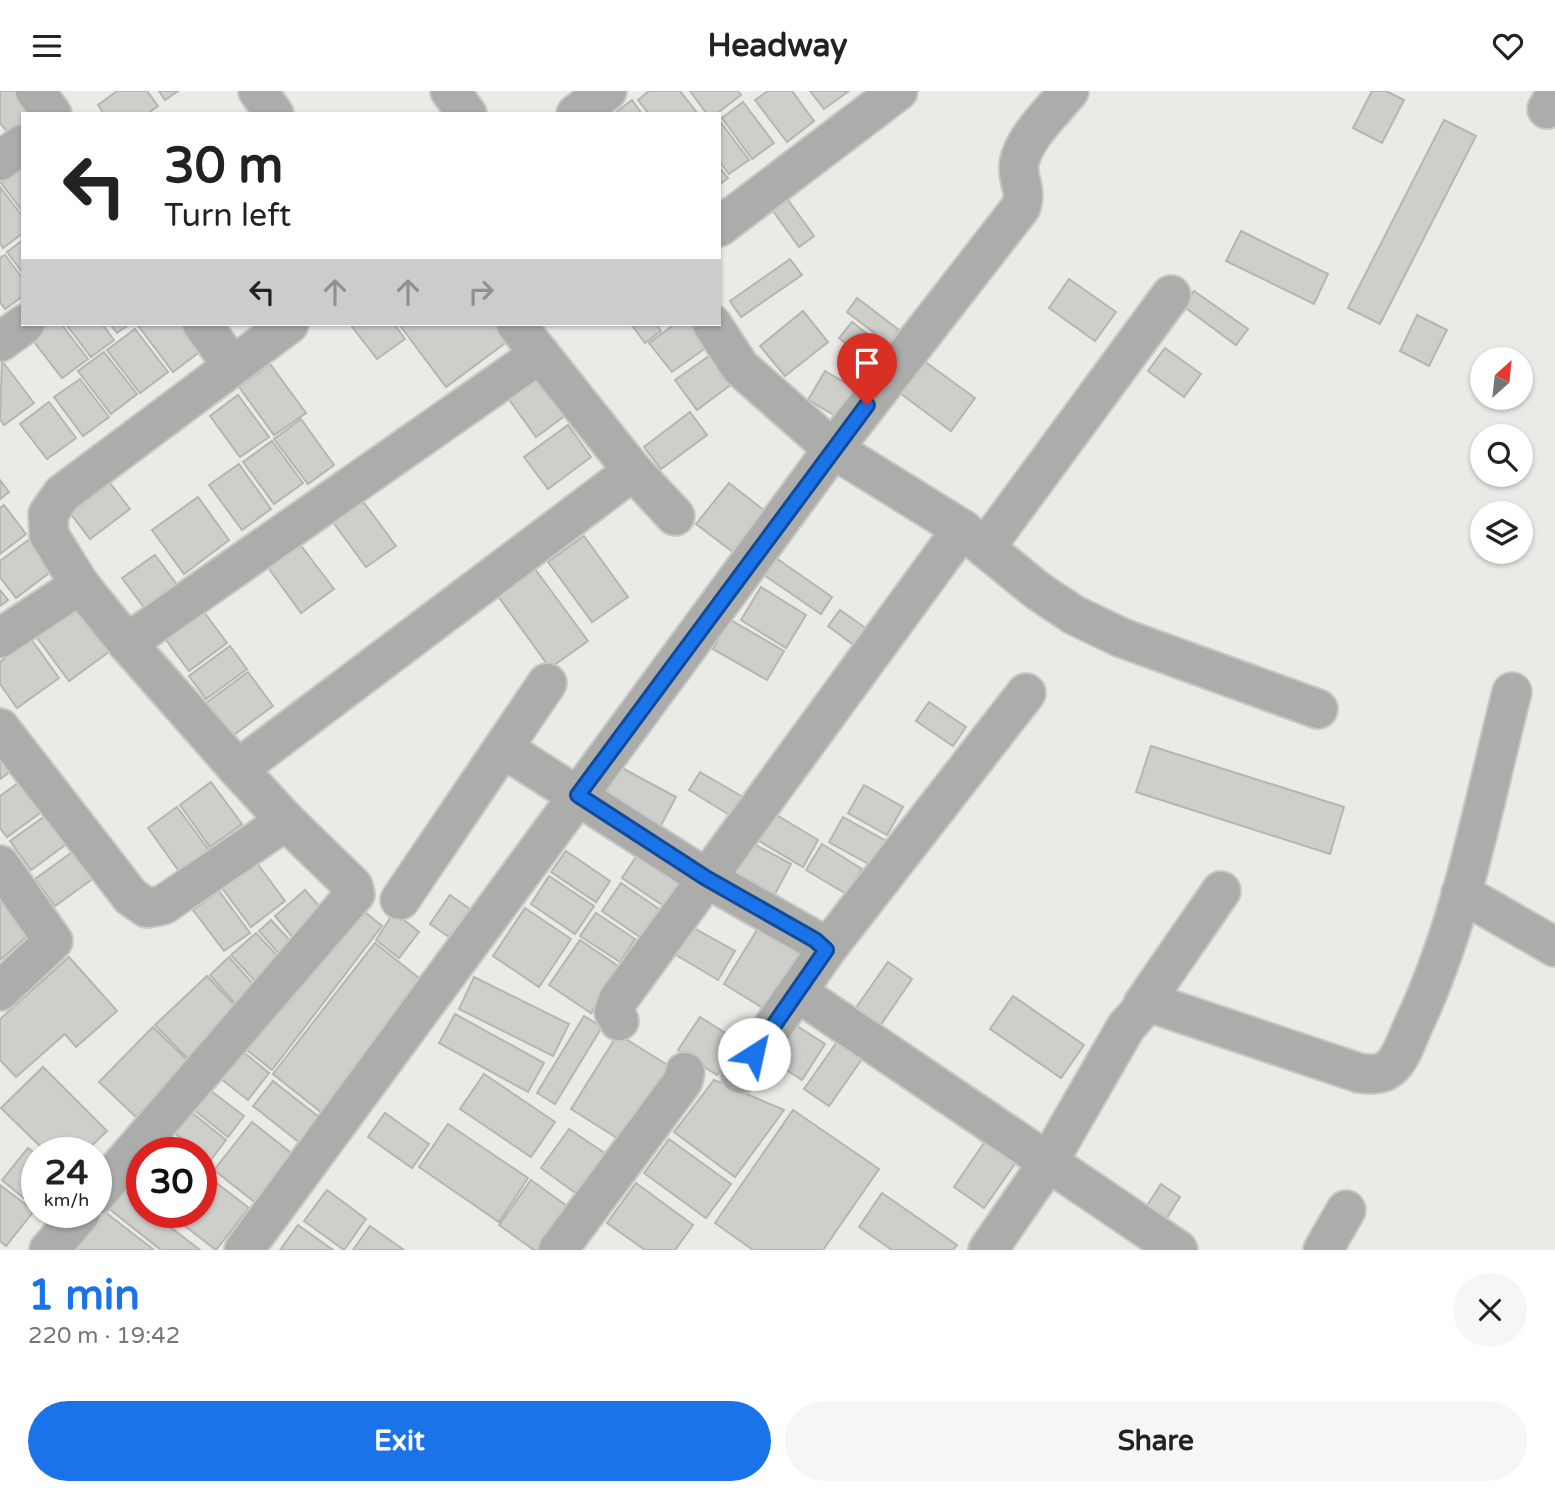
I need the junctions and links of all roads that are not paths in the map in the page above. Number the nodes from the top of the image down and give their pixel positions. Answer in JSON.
{"nodes":[{"id":1,"x":35,"y":91,"type":"edge"},
{"id":2,"x":258,"y":91,"type":"edge"},
{"id":3,"x":450,"y":91,"type":"edge"},
{"id":4,"x":607,"y":91,"type":"edge"},
{"id":5,"x":898,"y":91,"type":"edge"},
{"id":6,"x":1069,"y":91,"type":"edge"},
{"id":7,"x":50,"y":112,"type":"edge"},
{"id":8,"x":273,"y":112,"type":"edge"},
{"id":9,"x":466,"y":112,"type":"edge"},
{"id":10,"x":579,"y":112,"type":"edge"},
{"id":11,"x":21,"y":145,"type":"edge"},
{"id":12,"x":0,"y":161,"type":"edge"},
{"id":13,"x":721,"y":225,"type":"edge"},
{"id":14,"x":1171,"y":295,"type":"dead end"},
{"id":15,"x":22,"y":326,"type":"edge"},
{"id":16,"x":203,"y":326,"type":"edge"},
{"id":17,"x":286,"y":326,"type":"edge"},
{"id":18,"x":518,"y":326,"type":"edge"},
{"id":19,"x":713,"y":326,"type":"edge"},
{"id":20,"x":0,"y":342,"type":"edge"},
{"id":21,"x":540,"y":354,"type":"junction"},
{"id":22,"x":232,"y":365,"type":"junction"},
{"id":23,"x":833,"y":449,"type":"junction"},
{"id":24,"x":633,"y":471,"type":"junction"},
{"id":25,"x":675,"y":516,"type":"dead end"},
{"id":26,"x":974,"y":538,"type":"junction"},
{"id":27,"x":80,"y":585,"type":"junction"},
{"id":28,"x":0,"y":638,"type":"edge"},
{"id":29,"x":127,"y":643,"type":"junction"},
{"id":30,"x":547,"y":683,"type":"dead end"},
{"id":31,"x":1512,"y":692,"type":"dead end"},
{"id":32,"x":1027,"y":693,"type":"dead end"},
{"id":33,"x":1318,"y":709,"type":"dead end"},
{"id":34,"x":0,"y":728,"type":"edge"},
{"id":35,"x":504,"y":749,"type":"junction"},
{"id":36,"x":238,"y":768,"type":"junction"},
{"id":37,"x":578,"y":795,"type":"junction"},
{"id":38,"x":286,"y":821,"type":"junction"},
{"id":39,"x":0,"y":865,"type":"edge"},
{"id":40,"x":706,"y":878,"type":"junction"},
{"id":41,"x":1221,"y":891,"type":"dead end"},
{"id":42,"x":1461,"y":893,"type":"junction"},
{"id":43,"x":400,"y":900,"type":"dead end"},
{"id":44,"x":1555,"y":947,"type":"edge"},
{"id":45,"x":826,"y":950,"type":"junction"},
{"id":46,"x":0,"y":991,"type":"edge"},
{"id":47,"x":797,"y":992,"type":"junction"},
{"id":48,"x":1143,"y":1004,"type":"junction"},
{"id":49,"x":619,"y":1021,"type":"dead end"},
{"id":50,"x":685,"y":1072,"type":"dead end"},
{"id":51,"x":740,"y":1074,"type":"dead end"},
{"id":52,"x":1046,"y":1164,"type":"junction"},
{"id":53,"x":112,"y":1176,"type":"edge"},
{"id":54,"x":1346,"y":1210,"type":"dead end"},
{"id":55,"x":68,"y":1228,"type":"edge"},
{"id":56,"x":1174,"y":1249,"type":"edge"},
{"id":57,"x":49,"y":1250,"type":"edge"},
{"id":58,"x":244,"y":1250,"type":"edge"},
{"id":59,"x":558,"y":1250,"type":"edge"},
{"id":60,"x":988,"y":1250,"type":"edge"},
{"id":61,"x":1322,"y":1250,"type":"edge"}],
"edges":[{"from":1,"to":7,"type":"street"},
{"from":2,"to":8,"type":"street"},
{"from":3,"to":9,"type":"street"},
{"from":4,"to":10,"type":"street"},
{"from":5,"to":13,"type":"street"},
{"from":6,"to":23,"type":"street"},
{"from":11,"to":12,"type":"street"},
{"from":14,"to":26,"type":"street"},
{"from":15,"to":20,"type":"street"},
{"from":16,"to":22,"type":"street"},
{"from":17,"to":22,"type":"street"},
{"from":18,"to":21,"type":"street"},
{"from":19,"to":23,"type":"street"},
{"from":21,"to":24,"type":"street"},
{"from":21,"to":29,"type":"street"},
{"from":22,"to":27,"type":"street"},
{"from":23,"to":26,"type":"street"},
{"from":23,"to":37,"type":"street"},
{"from":24,"to":25,"type":"street"},
{"from":24,"to":36,"type":"street"},
{"from":26,"to":33,"type":"street"},
{"from":26,"to":40,"type":"street"},
{"from":27,"to":28,"type":"street"},
{"from":27,"to":29,"type":"street"},
{"from":29,"to":36,"type":"street"},
{"from":30,"to":35,"type":"street"},
{"from":31,"to":42,"type":"street"},
{"from":32,"to":45,"type":"street"},
{"from":34,"to":38,"type":"street"},
{"from":35,"to":37,"type":"street"},
{"from":35,"to":43,"type":"street"},
{"from":36,"to":38,"type":"street"},
{"from":37,"to":40,"type":"street"},
{"from":37,"to":58,"type":"street"},
{"from":38,"to":53,"type":"street"},
{"from":39,"to":46,"type":"street"},
{"from":40,"to":45,"type":"street"},
{"from":40,"to":49,"type":"street"},
{"from":41,"to":48,"type":"street"},
{"from":42,"to":44,"type":"street"},
{"from":42,"to":48,"type":"street"},
{"from":45,"to":47,"type":"street"},
{"from":47,"to":51,"type":"street"},
{"from":47,"to":52,"type":"street"},
{"from":48,"to":52,"type":"street"},
{"from":50,"to":59,"type":"street"},
{"from":52,"to":56,"type":"street"},
{"from":52,"to":60,"type":"street"},
{"from":54,"to":61,"type":"street"},
{"from":55,"to":57,"type":"street"}]}
